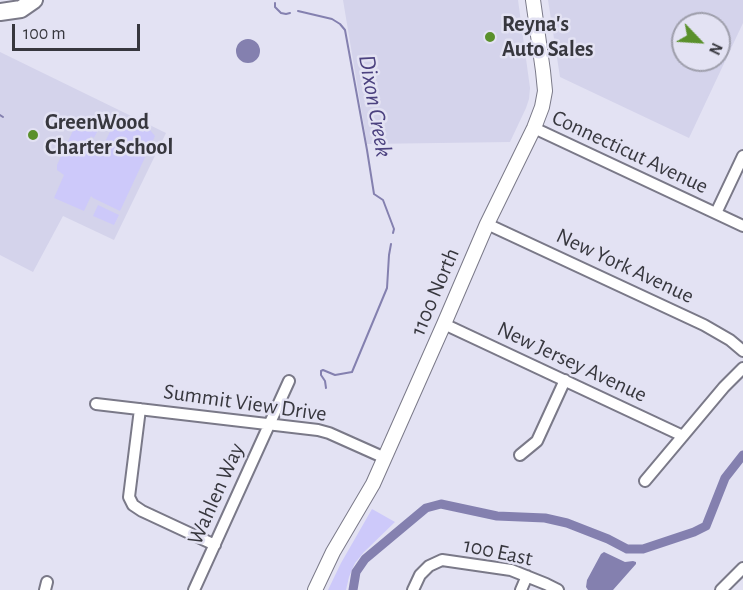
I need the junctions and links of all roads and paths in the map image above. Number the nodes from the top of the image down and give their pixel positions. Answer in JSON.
{"nodes":[{"id":1,"x":34,"y":0,"type":"edge"},
{"id":2,"x":533,"y":0,"type":"edge"},
{"id":3,"x":0,"y":12,"type":"edge"},
{"id":4,"x":534,"y":128,"type":"junction"},
{"id":5,"x":743,"y":156,"type":"edge"},
{"id":6,"x":716,"y":213,"type":"junction"},
{"id":7,"x":487,"y":224,"type":"junction"},
{"id":8,"x":743,"y":226,"type":"edge"},
{"id":9,"x":444,"y":324,"type":"junction"},
{"id":10,"x":743,"y":351,"type":"edge"},
{"id":11,"x":743,"y":368,"type":"edge"},
{"id":12,"x":565,"y":380,"type":"junction"},
{"id":13,"x":289,"y":381,"type":"dead end"},
{"id":14,"x":96,"y":404,"type":"dead end"},
{"id":15,"x":140,"y":409,"type":"junction"},
{"id":16,"x":270,"y":423,"type":"junction"},
{"id":17,"x":683,"y":436,"type":"junction"},
{"id":18,"x":520,"y":455,"type":"dead end"},
{"id":19,"x":385,"y":458,"type":"junction"},
{"id":20,"x":645,"y":481,"type":"dead end"},
{"id":21,"x":215,"y":545,"type":"junction"},
{"id":22,"x":743,"y":568,"type":"edge"},
{"id":23,"x":527,"y":576,"type":"junction"},
{"id":24,"x":194,"y":590,"type":"edge"},
{"id":25,"x":315,"y":590,"type":"edge"},
{"id":26,"x":413,"y":590,"type":"edge"},
{"id":27,"x":521,"y":590,"type":"edge"},
{"id":28,"x":558,"y":590,"type":"edge"},
{"id":29,"x":721,"y":590,"type":"edge"}],
"edges":[{"from":1,"to":3,"type":"main road"},
{"from":2,"to":4,"type":"street","name":"1100 North"},
{"from":4,"to":6,"type":"street","name":"Connecticut Avenue"},
{"from":4,"to":7,"type":"street","name":"1100 North"},
{"from":5,"to":6,"type":"street"},
{"from":6,"to":8,"type":"street","name":"Connecticut Avenue"},
{"from":7,"to":9,"type":"street","name":"1100 North"},
{"from":7,"to":10,"type":"street","name":"New York Avenue"},
{"from":9,"to":12,"type":"street","name":"New Jersey Avenue"},
{"from":9,"to":19,"type":"street","name":"1100 North"},
{"from":11,"to":17,"type":"street"},
{"from":12,"to":17,"type":"street","name":"New Jersey Avenue"},
{"from":12,"to":18,"type":"street"},
{"from":13,"to":16,"type":"street","name":"Wahlen Way"},
{"from":14,"to":15,"type":"street","name":"Summit View Drive"},
{"from":15,"to":16,"type":"street","name":"Summit View Drive"},
{"from":15,"to":21,"type":"street"},
{"from":16,"to":19,"type":"street","name":"Summit View Drive"},
{"from":16,"to":21,"type":"street","name":"Wahlen Way"},
{"from":17,"to":20,"type":"street"},
{"from":19,"to":25,"type":"street","name":"1100 North"},
{"from":21,"to":24,"type":"street","name":"Wahlen Way"},
{"from":22,"to":29,"type":"street"},
{"from":23,"to":26,"type":"street","name":"100 East"},
{"from":23,"to":27,"type":"street"},
{"from":23,"to":28,"type":"street","name":"100 East"}]}
